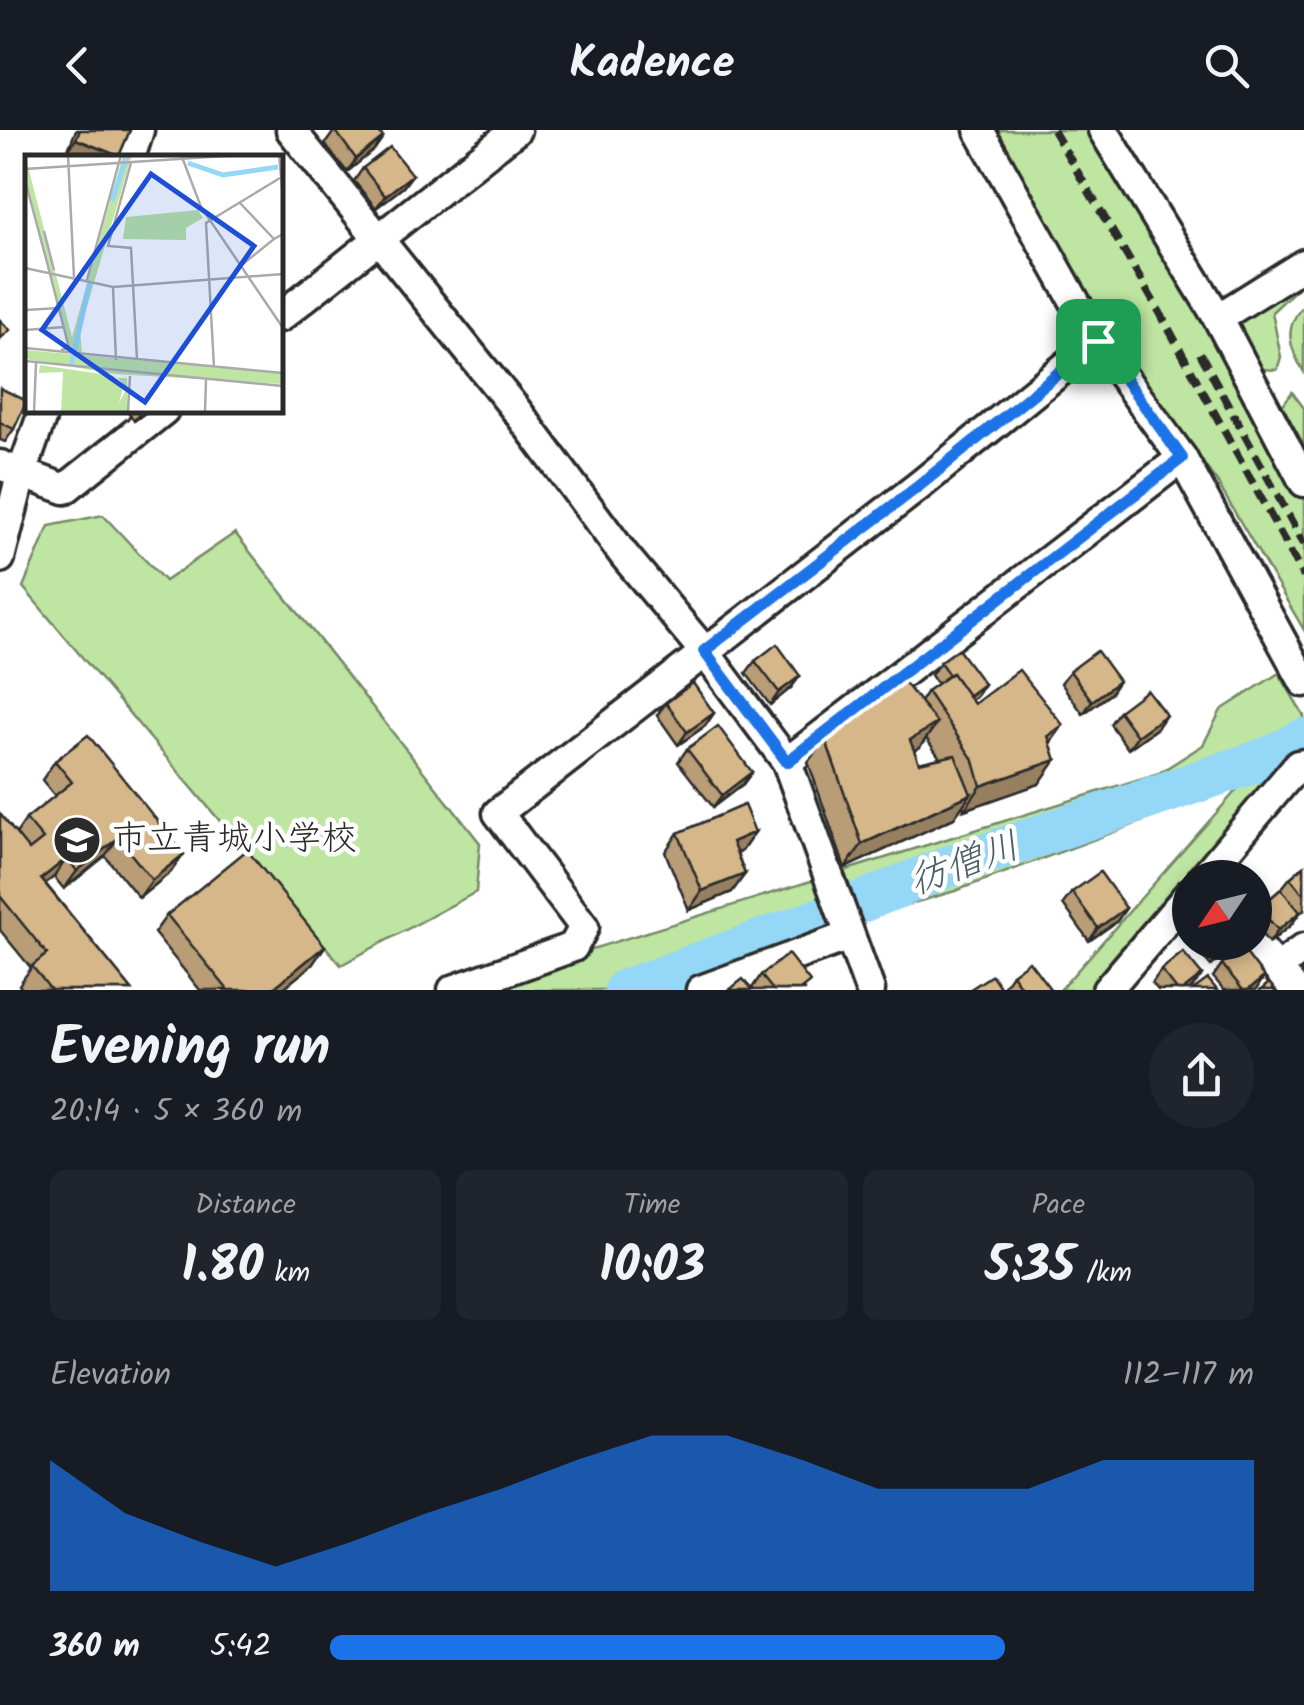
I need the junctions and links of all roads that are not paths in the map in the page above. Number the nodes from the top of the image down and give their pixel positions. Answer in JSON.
{"nodes":[{"id":1,"x":139,"y":130,"type":"edge"},
{"id":2,"x":291,"y":130,"type":"edge"},
{"id":3,"x":516,"y":130,"type":"edge"},
{"id":4,"x":980,"y":130,"type":"edge"},
{"id":5,"x":1103,"y":130,"type":"edge"},
{"id":6,"x":131,"y":155,"type":"edge"},
{"id":7,"x":378,"y":239,"type":"junction"},
{"id":8,"x":1304,"y":264,"type":"edge"},
{"id":9,"x":282,"y":315,"type":"edge"},
{"id":10,"x":1218,"y":318,"type":"junction"},
{"id":11,"x":1098,"y":341,"type":"junction"},
{"id":12,"x":43,"y":412,"type":"edge"},
{"id":13,"x":161,"y":412,"type":"edge"},
{"id":14,"x":1182,"y":458,"type":"junction"},
{"id":15,"x":11,"y":470,"type":"edge"},
{"id":16,"x":1304,"y":482,"type":"edge"},
{"id":17,"x":0,"y":558,"type":"edge"},
{"id":18,"x":704,"y":651,"type":"junction"},
{"id":19,"x":1299,"y":673,"type":"edge"},
{"id":20,"x":787,"y":762,"type":"junction"},
{"id":21,"x":1304,"y":764,"type":"edge"},
{"id":22,"x":1218,"y":860,"type":"edge"},
{"id":23,"x":1172,"y":916,"type":"edge"},
{"id":24,"x":849,"y":936,"type":"junction"},
{"id":25,"x":1304,"y":948,"type":"edge"},
{"id":26,"x":1286,"y":979,"type":"edge"},
{"id":27,"x":1116,"y":986,"type":"edge"},
{"id":28,"x":453,"y":990,"type":"edge"},
{"id":29,"x":701,"y":990,"type":"edge"},
{"id":30,"x":870,"y":990,"type":"edge"}],
"edges":[{"from":1,"to":6,"type":"street"},
{"from":2,"to":7,"type":"street"},
{"from":3,"to":7,"type":"street"},
{"from":4,"to":11,"type":"street"},
{"from":5,"to":10,"type":"street"},
{"from":7,"to":9,"type":"street"},
{"from":7,"to":18,"type":"street"},
{"from":8,"to":10,"type":"street"},
{"from":10,"to":16,"type":"street"},
{"from":11,"to":14,"type":"street"},
{"from":11,"to":18,"type":"street"},
{"from":12,"to":15,"type":"street"},
{"from":13,"to":15,"type":"street"},
{"from":14,"to":19,"type":"street"},
{"from":14,"to":20,"type":"street"},
{"from":15,"to":17,"type":"street"},
{"from":18,"to":20,"type":"street"},
{"from":18,"to":28,"type":"street"},
{"from":20,"to":24,"type":"street"},
{"from":21,"to":22,"type":"street"},
{"from":23,"to":27,"type":"street"},
{"from":24,"to":29,"type":"street"},
{"from":24,"to":30,"type":"street"},
{"from":25,"to":26,"type":"street"}]}
